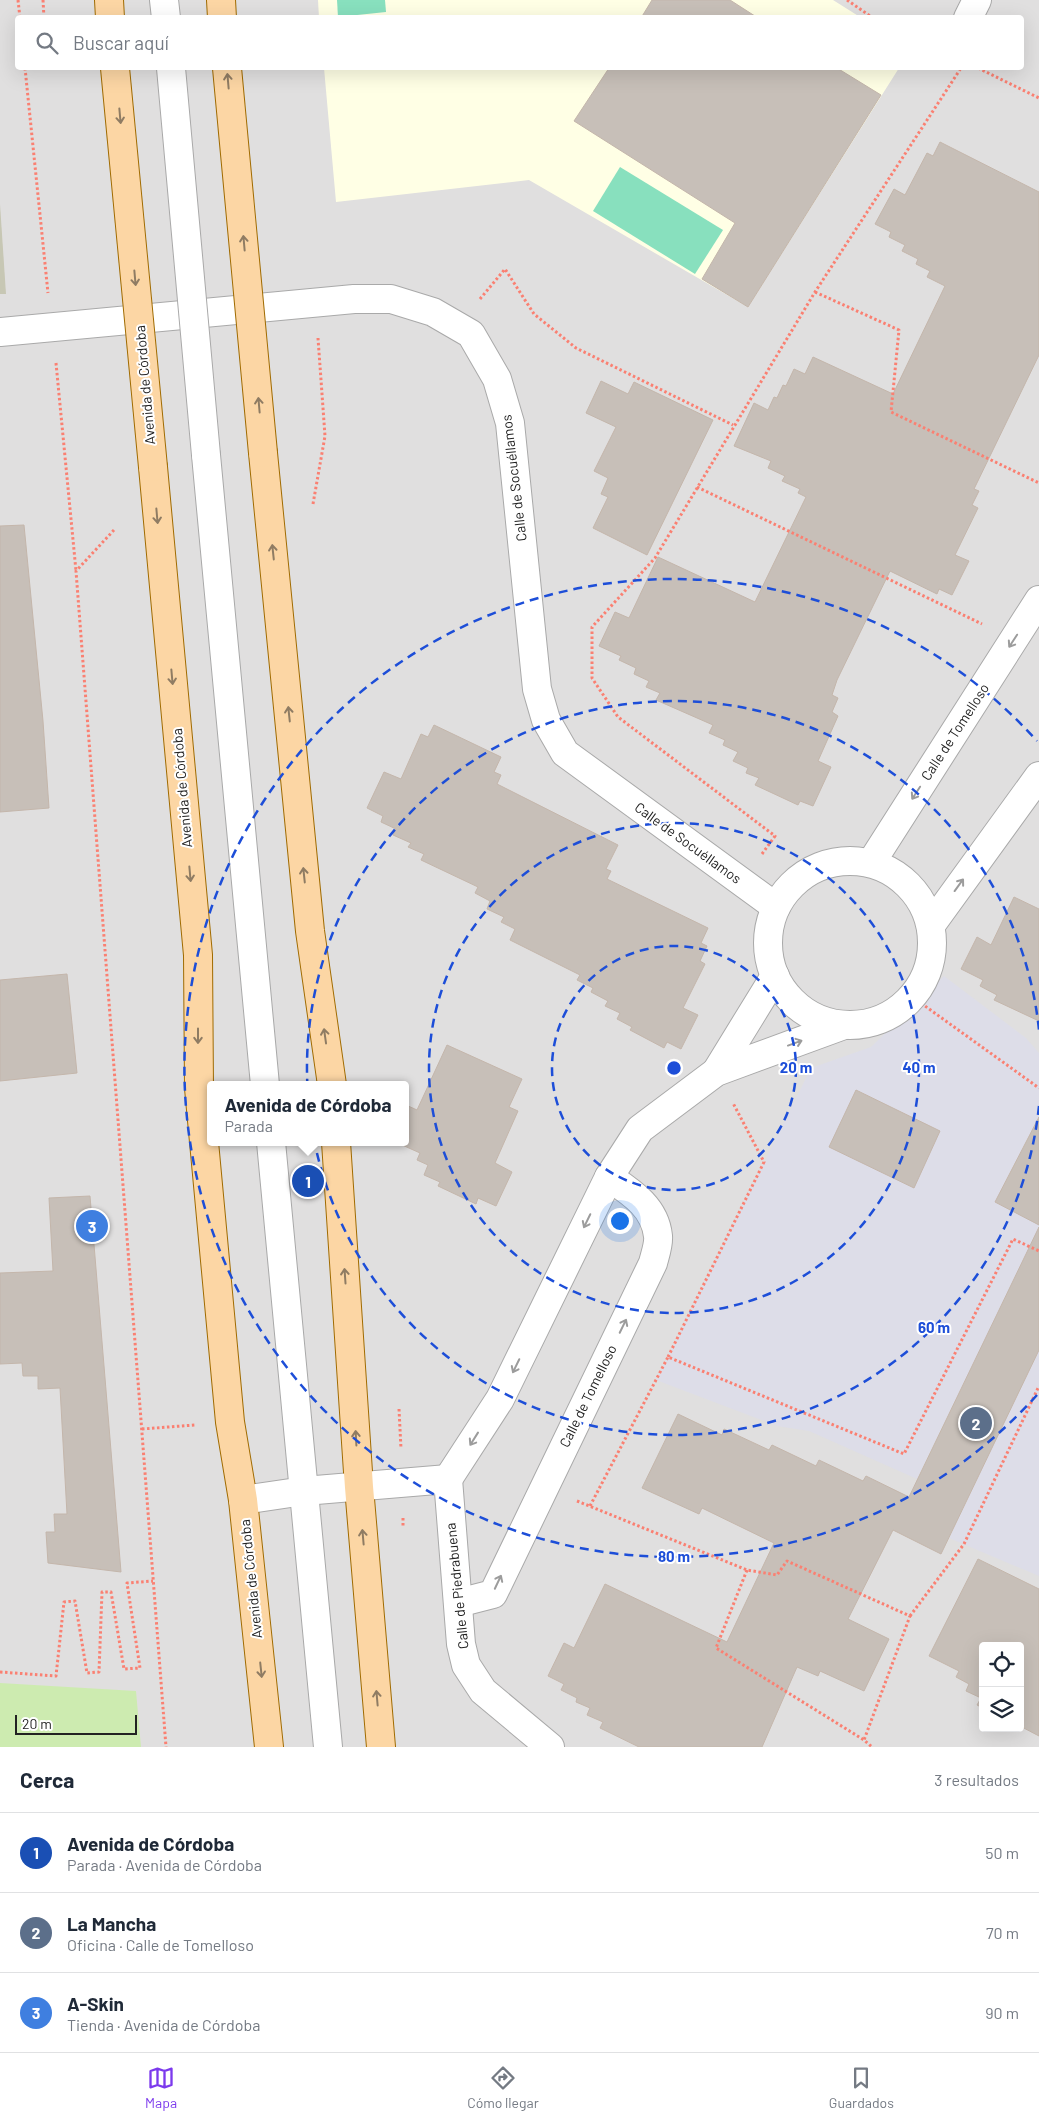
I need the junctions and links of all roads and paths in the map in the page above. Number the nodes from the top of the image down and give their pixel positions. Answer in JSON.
{"nodes":[{"id":1,"x":18,"y":0,"type":"edge"},
{"id":2,"x":43,"y":0,"type":"edge"},
{"id":3,"x":109,"y":0,"type":"edge"},
{"id":4,"x":164,"y":0,"type":"edge"},
{"id":5,"x":221,"y":0,"type":"edge"},
{"id":6,"x":847,"y":0,"type":"edge"},
{"id":7,"x":977,"y":0,"type":"edge"},
{"id":8,"x":20,"y":15,"type":"edge"},
{"id":9,"x":44,"y":15,"type":"edge"},
{"id":10,"x":110,"y":15,"type":"edge"},
{"id":11,"x":166,"y":15,"type":"edge"},
{"id":12,"x":222,"y":15,"type":"edge"},
{"id":13,"x":868,"y":15,"type":"edge"},
{"id":14,"x":970,"y":15,"type":"edge"},
{"id":15,"x":25,"y":70,"type":"edge"},
{"id":16,"x":115,"y":70,"type":"edge"},
{"id":17,"x":171,"y":70,"type":"edge"},
{"id":18,"x":227,"y":70,"type":"edge"},
{"id":19,"x":960,"y":70,"type":"edge"},
{"id":20,"x":982,"y":70,"type":"edge"},
{"id":21,"x":1039,"y":98,"type":"edge"},
{"id":22,"x":815,"y":292,"type":"junction"},
{"id":23,"x":49,"y":303,"type":"dead end"},
{"id":24,"x":476,"y":303,"type":"dead end"},
{"id":25,"x":0,"y":332,"type":"edge"},
{"id":26,"x":318,"y":332,"type":"dead end"},
{"id":27,"x":58,"y":379,"type":"dead end"},
{"id":28,"x":734,"y":425,"type":"junction"},
{"id":29,"x":1039,"y":483,"type":"edge"},
{"id":30,"x":697,"y":487,"type":"junction"},
{"id":31,"x":313,"y":504,"type":"dead end"},
{"id":32,"x":114,"y":530,"type":"dead end"},
{"id":33,"x":76,"y":571,"type":"junction"},
{"id":34,"x":1039,"y":600,"type":"edge"},
{"id":35,"x":1014,"y":640,"type":"junction"},
{"id":36,"x":1039,"y":776,"type":"edge"},
{"id":37,"x":871,"y":863,"type":"junction"},
{"id":38,"x":741,"y":882,"type":"junction"},
{"id":39,"x":776,"y":907,"type":"junction"},
{"id":40,"x":931,"y":925,"type":"junction"},
{"id":41,"x":775,"y":976,"type":"junction"},
{"id":42,"x":907,"y":1003,"type":"junction"},
{"id":43,"x":844,"y":1025,"type":"junction"},
{"id":44,"x":716,"y":1072,"type":"junction"},
{"id":45,"x":266,"y":1081,"type":"edge"},
{"id":46,"x":331,"y":1081,"type":"edge"},
{"id":47,"x":1039,"y":1088,"type":"edge"},
{"id":48,"x":271,"y":1146,"type":"edge"},
{"id":49,"x":336,"y":1146,"type":"edge"},
{"id":50,"x":609,"y":1177,"type":"junction"},
{"id":51,"x":1039,"y":1251,"type":"edge"},
{"id":52,"x":668,"y":1357,"type":"junction"},
{"id":53,"x":1039,"y":1386,"type":"edge"},
{"id":54,"x":399,"y":1409,"type":"dead end"},
{"id":55,"x":194,"y":1424,"type":"dead end"},
{"id":56,"x":142,"y":1429,"type":"junction"},
{"id":57,"x":401,"y":1455,"type":"dead end"},
{"id":58,"x":448,"y":1479,"type":"junction"},
{"id":59,"x":359,"y":1487,"type":"junction"},
{"id":60,"x":543,"y":1487,"type":"junction"},
{"id":61,"x":304,"y":1491,"type":"junction"},
{"id":62,"x":243,"y":1500,"type":"junction"},
{"id":63,"x":590,"y":1506,"type":"junction"},
{"id":64,"x":747,"y":1570,"type":"junction"},
{"id":65,"x":153,"y":1580,"type":"junction"},
{"id":66,"x":458,"y":1603,"type":"junction"},
{"id":67,"x":910,"y":1616,"type":"junction"},
{"id":68,"x":0,"y":1672,"type":"edge"},
{"id":69,"x":864,"y":1740,"type":"junction"},
{"id":70,"x":166,"y":1747,"type":"edge"},
{"id":71,"x":269,"y":1747,"type":"edge"},
{"id":72,"x":328,"y":1747,"type":"edge"},
{"id":73,"x":381,"y":1747,"type":"edge"},
{"id":74,"x":550,"y":1747,"type":"edge"},
{"id":75,"x":872,"y":1747,"type":"edge"}],
"edges":[{"from":1,"to":8,"type":"path"},
{"from":2,"to":9,"type":"path"},
{"from":3,"to":10,"type":"main road"},
{"from":4,"to":11,"type":"street"},
{"from":5,"to":12,"type":"main road"},
{"from":6,"to":13,"type":"path"},
{"from":7,"to":14,"type":"street"},
{"from":15,"to":23,"type":"path"},
{"from":16,"to":62,"type":"main road","name":"Avenida de Córdoba","one_way":true,"bridge":true},
{"from":17,"to":45,"type":"street","bridge":true},
{"from":46,"to":18,"type":"main road","one_way":true,"bridge":true},
{"from":19,"to":22,"type":"path"},
{"from":20,"to":21,"type":"path"},
{"from":22,"to":28,"type":"path"},
{"from":22,"to":29,"type":"path"},
{"from":24,"to":28,"type":"path"},
{"from":25,"to":38,"type":"street","name":"Calle de Socuéllamos"},
{"from":26,"to":31,"type":"path"},
{"from":27,"to":33,"type":"path"},
{"from":28,"to":30,"type":"path"},
{"from":30,"to":35,"type":"path"},
{"from":30,"to":38,"type":"path"},
{"from":32,"to":33,"type":"path"},
{"from":33,"to":56,"type":"path"},
{"from":34,"to":35,"type":"street","name":"Calle de Tomelloso"},
{"from":35,"to":37,"type":"street","name":"Calle de Tomelloso","one_way":true},
{"from":40,"to":36,"type":"street","one_way":true},
{"from":37,"to":39,"type":"street"},
{"from":37,"to":40,"type":"street"},
{"from":38,"to":39,"type":"street","name":"Calle de Socuéllamos"},
{"from":39,"to":41,"type":"street"},
{"from":40,"to":42,"type":"street"},
{"from":41,"to":43,"type":"street"},
{"from":41,"to":44,"type":"street"},
{"from":42,"to":43,"type":"street"},
{"from":42,"to":47,"type":"path"},
{"from":44,"to":43,"type":"street","one_way":true},
{"from":44,"to":50,"type":"street"},
{"from":44,"to":52,"type":"path"},
{"from":48,"to":61,"type":"street"},
{"from":59,"to":49,"type":"main road","one_way":true},
{"from":50,"to":58,"type":"street","one_way":true},
{"from":60,"to":50,"type":"street","name":"Calle de Tomelloso","one_way":true},
{"from":51,"to":52,"type":"path"},
{"from":52,"to":63,"type":"path"},
{"from":53,"to":67,"type":"path"},
{"from":54,"to":57,"type":"path"},
{"from":55,"to":56,"type":"path"},
{"from":56,"to":65,"type":"path"},
{"from":58,"to":59,"type":"street"},
{"from":58,"to":66,"type":"street","name":"Calle de Piedrabuena"},
{"from":59,"to":61,"type":"street"},
{"from":73,"to":59,"type":"main road","one_way":true},
{"from":60,"to":63,"type":"path"},
{"from":66,"to":60,"type":"street","name":"Calle de Tomelloso","one_way":true},
{"from":61,"to":62,"type":"street"},
{"from":61,"to":72,"type":"street"},
{"from":62,"to":71,"type":"main road","name":"Avenida de Córdoba","one_way":true},
{"from":63,"to":64,"type":"path"},
{"from":64,"to":67,"type":"path"},
{"from":64,"to":69,"type":"path"},
{"from":65,"to":68,"type":"path"},
{"from":65,"to":70,"type":"path"},
{"from":66,"to":74,"type":"street","name":"Calle de Piedrabuena"},
{"from":67,"to":69,"type":"path"},
{"from":69,"to":75,"type":"path"}]}
